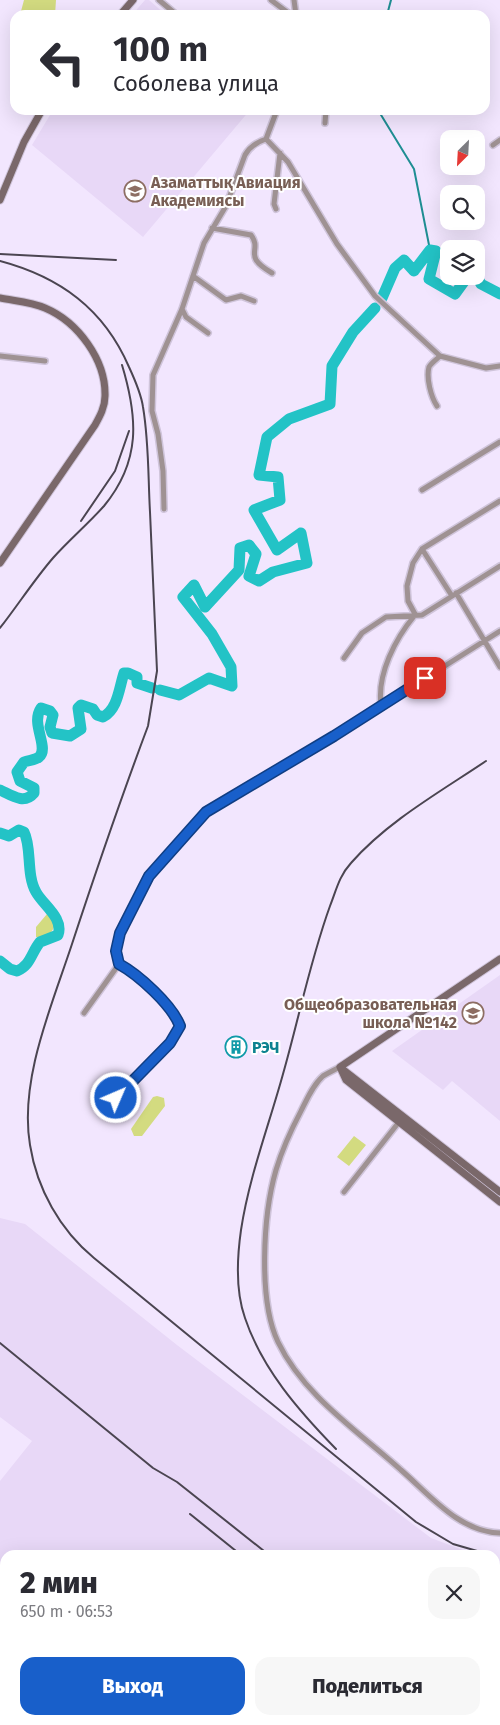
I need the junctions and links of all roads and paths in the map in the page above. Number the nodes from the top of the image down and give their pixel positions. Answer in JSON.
{"nodes":[{"id":1,"x":133,"y":0,"type":"edge"},
{"id":2,"x":159,"y":0,"type":"edge"},
{"id":3,"x":271,"y":0,"type":"edge"},
{"id":4,"x":124,"y":10,"type":"edge"},
{"id":5,"x":171,"y":10,"type":"edge"},
{"id":6,"x":284,"y":10,"type":"edge"},
{"id":7,"x":39,"y":115,"type":"edge"},
{"id":8,"x":275,"y":115,"type":"edge"},
{"id":9,"x":326,"y":115,"type":"edge"},
{"id":10,"x":325,"y":123,"type":"dead end"},
{"id":11,"x":266,"y":139,"type":"junction"},
{"id":12,"x":500,"y":140,"type":"edge"},
{"id":13,"x":492,"y":145,"type":"dead end"},
{"id":14,"x":280,"y":153,"type":"junction"},
{"id":15,"x":0,"y":200,"type":"edge"},
{"id":16,"x":276,"y":209,"type":"dead end"},
{"id":17,"x":212,"y":228,"type":"junction"},
{"id":18,"x":272,"y":273,"type":"dead end"},
{"id":19,"x":193,"y":276,"type":"junction"},
{"id":20,"x":0,"y":298,"type":"edge"},
{"id":21,"x":254,"y":301,"type":"dead end"},
{"id":22,"x":182,"y":309,"type":"junction"},
{"id":23,"x":208,"y":333,"type":"dead end"},
{"id":24,"x":0,"y":356,"type":"edge"},
{"id":25,"x":440,"y":356,"type":"junction"},
{"id":26,"x":45,"y":361,"type":"dead end"},
{"id":27,"x":500,"y":366,"type":"edge"},
{"id":28,"x":437,"y":406,"type":"dead end"},
{"id":29,"x":500,"y":442,"type":"edge"},
{"id":30,"x":422,"y":490,"type":"dead end"},
{"id":31,"x":500,"y":501,"type":"edge"},
{"id":32,"x":164,"y":509,"type":"dead end"},
{"id":33,"x":422,"y":549,"type":"junction"},
{"id":34,"x":0,"y":563,"type":"edge"},
{"id":35,"x":500,"y":566,"type":"edge"},
{"id":36,"x":454,"y":594,"type":"junction"},
{"id":37,"x":415,"y":614,"type":"junction"},
{"id":38,"x":500,"y":631,"type":"edge"},
{"id":39,"x":483,"y":641,"type":"junction"},
{"id":40,"x":344,"y":658,"type":"dead end"},
{"id":41,"x":500,"y":667,"type":"edge"},
{"id":42,"x":381,"y":705,"type":"junction"},
{"id":43,"x":500,"y":959,"type":"edge"},
{"id":44,"x":119,"y":964,"type":"junction"},
{"id":45,"x":84,"y":1013,"type":"dead end"},
{"id":46,"x":340,"y":1067,"type":"junction"},
{"id":47,"x":103,"y":1103,"type":"dead end"},
{"id":48,"x":400,"y":1122,"type":"junction"},
{"id":49,"x":344,"y":1192,"type":"dead end"},
{"id":50,"x":500,"y":1192,"type":"edge"},
{"id":51,"x":500,"y":1202,"type":"edge"},
{"id":52,"x":500,"y":1533,"type":"edge"}],
"edges":[{"from":1,"to":4,"type":"street"},
{"from":2,"to":5,"type":"street"},
{"from":3,"to":6,"type":"street"},
{"from":7,"to":15,"type":"street"},
{"from":8,"to":11,"type":"street"},
{"from":9,"to":10,"type":"street"},
{"from":11,"to":14,"type":"street"},
{"from":11,"to":17,"type":"street"},
{"from":12,"to":13,"type":"street"},
{"from":14,"to":16,"type":"street"},
{"from":14,"to":25,"type":"street"},
{"from":17,"to":18,"type":"street"},
{"from":17,"to":19,"type":"street"},
{"from":19,"to":21,"type":"street"},
{"from":19,"to":22,"type":"street"},
{"from":20,"to":34,"type":"street"},
{"from":22,"to":23,"type":"street"},
{"from":22,"to":32,"type":"street"},
{"from":24,"to":26,"type":"street"},
{"from":25,"to":27,"type":"street"},
{"from":25,"to":28,"type":"street"},
{"from":29,"to":30,"type":"street"},
{"from":31,"to":33,"type":"street"},
{"from":33,"to":36,"type":"street"},
{"from":33,"to":37,"type":"street"},
{"from":35,"to":36,"type":"street"},
{"from":36,"to":37,"type":"street"},
{"from":36,"to":39,"type":"street"},
{"from":37,"to":40,"type":"street"},
{"from":37,"to":42,"type":"street"},
{"from":38,"to":39,"type":"street"},
{"from":39,"to":41,"type":"street"},
{"from":39,"to":42,"type":"street"},
{"from":42,"to":44,"type":"street"},
{"from":43,"to":46,"type":"street"},
{"from":44,"to":45,"type":"street"},
{"from":44,"to":47,"type":"street"},
{"from":46,"to":48,"type":"street"},
{"from":46,"to":50,"type":"street"},
{"from":46,"to":52,"type":"street"},
{"from":48,"to":49,"type":"street"},
{"from":48,"to":51,"type":"street"}]}
